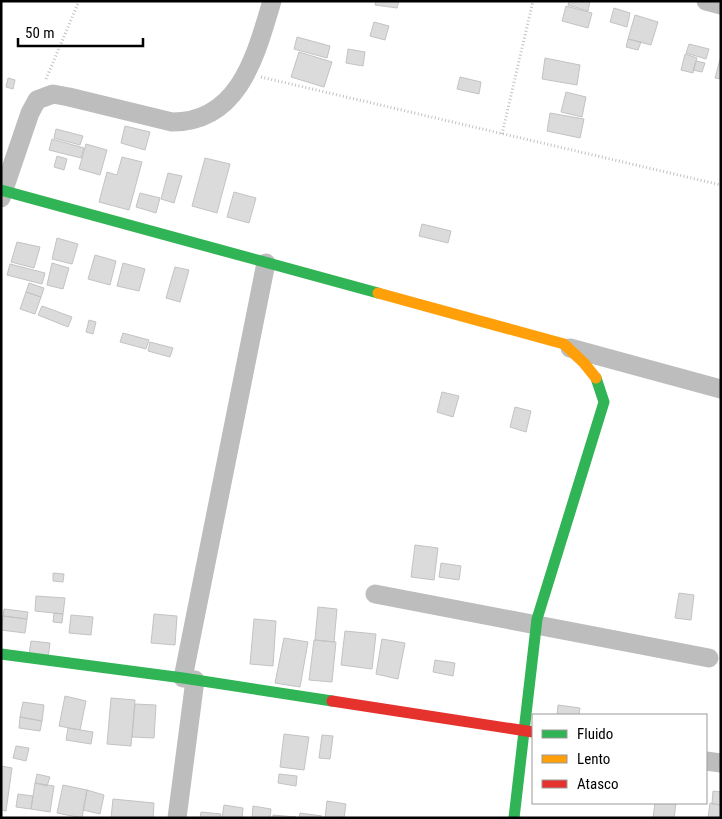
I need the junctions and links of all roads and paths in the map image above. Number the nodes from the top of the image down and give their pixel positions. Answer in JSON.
{"nodes":[{"id":1,"x":79,"y":1,"type":"edge"},
{"id":2,"x":272,"y":1,"type":"edge"},
{"id":3,"x":533,"y":1,"type":"edge"},
{"id":4,"x":706,"y":1,"type":"edge"},
{"id":5,"x":721,"y":5,"type":"edge"},
{"id":6,"x":246,"y":74,"type":"junction"},
{"id":7,"x":37,"y":100,"type":"junction"},
{"id":8,"x":502,"y":134,"type":"junction"},
{"id":9,"x":721,"y":185,"type":"edge"},
{"id":10,"x":2,"y":193,"type":"edge"},
{"id":11,"x":266,"y":263,"type":"junction"},
{"id":12,"x":567,"y":348,"type":"junction"},
{"id":13,"x":721,"y":389,"type":"edge"},
{"id":14,"x":375,"y":594,"type":"dead end"},
{"id":15,"x":537,"y":625,"type":"junction"},
{"id":16,"x":1,"y":654,"type":"edge"},
{"id":17,"x":709,"y":658,"type":"dead end"},
{"id":18,"x":189,"y":679,"type":"junction"},
{"id":19,"x":529,"y":732,"type":"edge"},
{"id":20,"x":707,"y":761,"type":"edge"},
{"id":21,"x":721,"y":763,"type":"edge"},
{"id":22,"x":178,"y":818,"type":"edge"},
{"id":23,"x":514,"y":818,"type":"edge"}],
"edges":[{"from":1,"to":7,"type":"path"},
{"from":2,"to":6,"type":"street"},
{"from":3,"to":8,"type":"path"},
{"from":4,"to":5,"type":"street"},
{"from":6,"to":7,"type":"street"},
{"from":6,"to":8,"type":"path"},
{"from":7,"to":10,"type":"street"},
{"from":8,"to":9,"type":"path"},
{"from":10,"to":11,"type":"street"},
{"from":11,"to":12,"type":"street"},
{"from":11,"to":18,"type":"street"},
{"from":12,"to":13,"type":"street"},
{"from":12,"to":15,"type":"street"},
{"from":14,"to":15,"type":"street"},
{"from":15,"to":17,"type":"street"},
{"from":15,"to":19,"type":"street"},
{"from":16,"to":18,"type":"street"},
{"from":18,"to":19,"type":"street"},
{"from":18,"to":22,"type":"street"},
{"from":19,"to":23,"type":"street"},
{"from":20,"to":21,"type":"street"}]}
